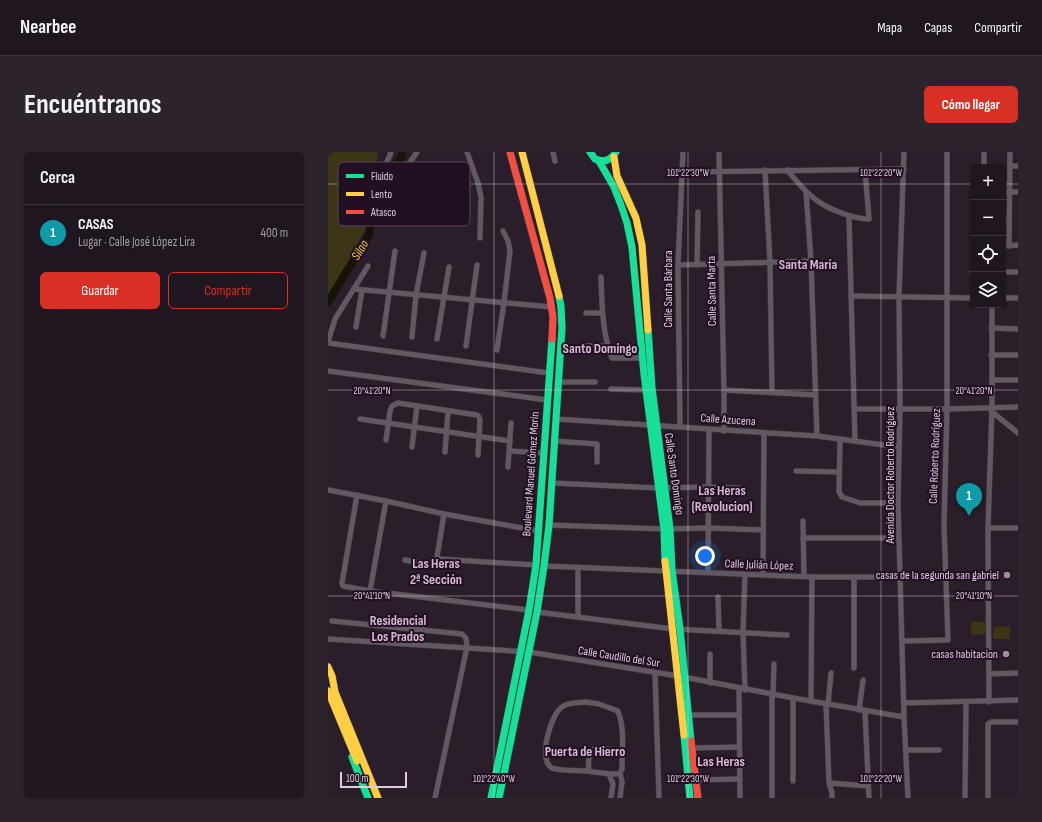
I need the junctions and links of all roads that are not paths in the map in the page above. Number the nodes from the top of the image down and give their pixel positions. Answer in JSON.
{"nodes":[{"id":1,"x":391,"y":152,"type":"edge"},
{"id":2,"x":417,"y":152,"type":"edge"},
{"id":3,"x":467,"y":152,"type":"edge"},
{"id":4,"x":510,"y":152,"type":"edge"},
{"id":5,"x":522,"y":152,"type":"edge"},
{"id":6,"x":553,"y":152,"type":"edge"},
{"id":7,"x":590,"y":152,"type":"edge"},
{"id":8,"x":683,"y":152,"type":"edge"},
{"id":9,"x":719,"y":152,"type":"edge"},
{"id":10,"x":904,"y":152,"type":"edge"},
{"id":11,"x":948,"y":152,"type":"edge"},
{"id":12,"x":984,"y":152,"type":"edge"},
{"id":13,"x":1010,"y":152,"type":"edge"},
{"id":14,"x":615,"y":154,"type":"edge"},
{"id":15,"x":555,"y":161,"type":"dead end"},
{"id":16,"x":387,"y":162,"type":"edge"},
{"id":17,"x":410,"y":162,"type":"edge"},
{"id":18,"x":599,"y":162,"type":"junction"},
{"id":19,"x":984,"y":164,"type":"edge"},
{"id":20,"x":1010,"y":166,"type":"junction"},
{"id":21,"x":1018,"y":166,"type":"edge"},
{"id":22,"x":904,"y":169,"type":"junction"},
{"id":23,"x":765,"y":170,"type":"junction"},
{"id":24,"x":787,"y":170,"type":"junction"},
{"id":25,"x":865,"y":170,"type":"junction"},
{"id":26,"x":720,"y":171,"type":"junction"},
{"id":27,"x":683,"y":172,"type":"junction"},
{"id":28,"x":806,"y":192,"type":"junction"},
{"id":29,"x":1006,"y":192,"type":"edge"},
{"id":30,"x":1010,"y":192,"type":"junction"},
{"id":31,"x":1018,"y":192,"type":"edge"},
{"id":32,"x":698,"y":212,"type":"dead end"},
{"id":33,"x":849,"y":216,"type":"junction"},
{"id":34,"x":1009,"y":219,"type":"joint"},
{"id":35,"x":504,"y":231,"type":"dead end"},
{"id":36,"x":480,"y":238,"type":"dead end"},
{"id":37,"x":1018,"y":245,"type":"edge"},
{"id":38,"x":1006,"y":246,"type":"edge"},
{"id":39,"x":1010,"y":246,"type":"junction"},
{"id":40,"x":395,"y":251,"type":"dead end"},
{"id":41,"x":424,"y":253,"type":"dead end"},
{"id":42,"x":812,"y":261,"type":"junction"},
{"id":43,"x":770,"y":262,"type":"junction"},
{"id":44,"x":477,"y":265,"type":"dead end"},
{"id":45,"x":678,"y":265,"type":"junction"},
{"id":46,"x":698,"y":265,"type":"junction"},
{"id":47,"x":722,"y":265,"type":"junction"},
{"id":48,"x":368,"y":266,"type":"dead end"},
{"id":49,"x":449,"y":267,"type":"dead end"},
{"id":50,"x":1006,"y":272,"type":"edge"},
{"id":51,"x":1018,"y":272,"type":"edge"},
{"id":52,"x":601,"y":277,"type":"dead end"},
{"id":53,"x":354,"y":289,"type":"junction"},
{"id":54,"x":362,"y":290,"type":"junction"},
{"id":55,"x":389,"y":292,"type":"junction"},
{"id":56,"x":416,"y":295,"type":"junction"},
{"id":57,"x":851,"y":296,"type":"junction"},
{"id":58,"x":899,"y":296,"type":"junction"},
{"id":59,"x":444,"y":297,"type":"junction"},
{"id":60,"x":948,"y":298,"type":"junction"},
{"id":61,"x":970,"y":298,"type":"edge"},
{"id":62,"x":1006,"y":298,"type":"edge"},
{"id":63,"x":1018,"y":298,"type":"edge"},
{"id":64,"x":472,"y":300,"type":"junction"},
{"id":65,"x":504,"y":302,"type":"junction"},
{"id":66,"x":552,"y":307,"type":"junction"},
{"id":67,"x":992,"y":308,"type":"edge"},
{"id":68,"x":586,"y":313,"type":"dead end"},
{"id":69,"x":602,"y":313,"type":"junction"},
{"id":70,"x":356,"y":327,"type":"dead end"},
{"id":71,"x":991,"y":328,"type":"junction"},
{"id":72,"x":1018,"y":329,"type":"edge"},
{"id":73,"x":383,"y":336,"type":"dead end"},
{"id":74,"x":412,"y":337,"type":"dead end"},
{"id":75,"x":437,"y":339,"type":"dead end"},
{"id":76,"x":328,"y":342,"type":"edge"},
{"id":77,"x":466,"y":346,"type":"dead end"},
{"id":78,"x":584,"y":346,"type":"dead end"},
{"id":79,"x":608,"y":346,"type":"junction"},
{"id":80,"x":497,"y":350,"type":"dead end"},
{"id":81,"x":991,"y":354,"type":"junction"},
{"id":82,"x":1018,"y":355,"type":"edge"},
{"id":83,"x":642,"y":358,"type":"junction"},
{"id":84,"x":328,"y":371,"type":"edge"},
{"id":85,"x":549,"y":373,"type":"junction"},
{"id":86,"x":992,"y":380,"type":"junction"},
{"id":87,"x":1018,"y":380,"type":"edge"},
{"id":88,"x":595,"y":382,"type":"dead end"},
{"id":89,"x":558,"y":385,"type":"junction"},
{"id":90,"x":548,"y":388,"type":"junction"},
{"id":91,"x":611,"y":389,"type":"dead end"},
{"id":92,"x":646,"y":390,"type":"junction"},
{"id":93,"x":724,"y":390,"type":"junction"},
{"id":94,"x":772,"y":393,"type":"junction"},
{"id":95,"x":816,"y":395,"type":"junction"},
{"id":96,"x":547,"y":400,"type":"junction"},
{"id":97,"x":417,"y":406,"type":"junction"},
{"id":98,"x":1018,"y":407,"type":"edge"},
{"id":99,"x":854,"y":409,"type":"junction"},
{"id":100,"x":900,"y":409,"type":"junction"},
{"id":101,"x":947,"y":409,"type":"junction"},
{"id":102,"x":991,"y":409,"type":"junction"},
{"id":103,"x":448,"y":412,"type":"junction"},
{"id":104,"x":360,"y":419,"type":"dead end"},
{"id":105,"x":556,"y":419,"type":"junction"},
{"id":106,"x":387,"y":423,"type":"junction"},
{"id":107,"x":511,"y":423,"type":"dead end"},
{"id":108,"x":653,"y":425,"type":"junction"},
{"id":109,"x":414,"y":427,"type":"junction"},
{"id":110,"x":680,"y":427,"type":"junction"},
{"id":111,"x":709,"y":429,"type":"junction"},
{"id":112,"x":724,"y":431,"type":"junction"},
{"id":113,"x":447,"y":432,"type":"junction"},
{"id":114,"x":764,"y":433,"type":"junction"},
{"id":115,"x":1018,"y":433,"type":"edge"},
{"id":116,"x":479,"y":436,"type":"junction"},
{"id":117,"x":817,"y":436,"type":"junction"},
{"id":118,"x":840,"y":439,"type":"junction"},
{"id":119,"x":386,"y":440,"type":"dead end"},
{"id":120,"x":510,"y":441,"type":"junction"},
{"id":121,"x":554,"y":441,"type":"junction"},
{"id":122,"x":855,"y":441,"type":"junction"},
{"id":123,"x":412,"y":447,"type":"dead end"},
{"id":124,"x":899,"y":447,"type":"junction"},
{"id":125,"x":510,"y":451,"type":"junction"},
{"id":126,"x":445,"y":452,"type":"dead end"},
{"id":127,"x":544,"y":453,"type":"junction"},
{"id":128,"x":478,"y":455,"type":"dead end"},
{"id":129,"x":597,"y":462,"type":"dead end"},
{"id":130,"x":508,"y":467,"type":"dead end"},
{"id":131,"x":796,"y":471,"type":"dead end"},
{"id":132,"x":840,"y":472,"type":"junction"},
{"id":133,"x":552,"y":483,"type":"junction"},
{"id":134,"x":708,"y":487,"type":"junction"},
{"id":135,"x":662,"y":488,"type":"junction"},
{"id":136,"x":739,"y":488,"type":"dead end"},
{"id":137,"x":328,"y":490,"type":"edge"},
{"id":138,"x":357,"y":495,"type":"junction"},
{"id":139,"x":386,"y":501,"type":"junction"},
{"id":140,"x":898,"y":503,"type":"junction"},
{"id":141,"x":444,"y":514,"type":"junction"},
{"id":142,"x":803,"y":521,"type":"dead end"},
{"id":143,"x":549,"y":525,"type":"junction"},
{"id":144,"x":708,"y":528,"type":"junction"},
{"id":145,"x":988,"y":528,"type":"junction"},
{"id":146,"x":1018,"y":528,"type":"edge"},
{"id":147,"x":667,"y":529,"type":"junction"},
{"id":148,"x":763,"y":530,"type":"junction"},
{"id":149,"x":539,"y":532,"type":"junction"},
{"id":150,"x":803,"y":538,"type":"junction"},
{"id":151,"x":899,"y":538,"type":"junction"},
{"id":152,"x":438,"y":559,"type":"junction"},
{"id":153,"x":405,"y":560,"type":"dead end"},
{"id":154,"x":536,"y":565,"type":"junction"},
{"id":155,"x":544,"y":566,"type":"junction"},
{"id":156,"x":578,"y":567,"type":"junction"},
{"id":157,"x":669,"y":570,"type":"junction"},
{"id":158,"x":708,"y":572,"type":"junction"},
{"id":159,"x":745,"y":574,"type":"junction"},
{"id":160,"x":764,"y":574,"type":"junction"},
{"id":161,"x":804,"y":576,"type":"junction"},
{"id":162,"x":812,"y":577,"type":"junction"},
{"id":163,"x":901,"y":577,"type":"junction"},
{"id":164,"x":854,"y":578,"type":"junction"},
{"id":165,"x":370,"y":591,"type":"junction"},
{"id":166,"x":718,"y":597,"type":"dead end"},
{"id":167,"x":529,"y":610,"type":"junction"},
{"id":168,"x":537,"y":612,"type":"junction"},
{"id":169,"x":578,"y":617,"type":"junction"},
{"id":170,"x":332,"y":621,"type":"dead end"},
{"id":171,"x":676,"y":629,"type":"junction"},
{"id":172,"x":719,"y":631,"type":"junction"},
{"id":173,"x":743,"y":632,"type":"junction"},
{"id":174,"x":787,"y":635,"type":"dead end"},
{"id":175,"x":328,"y":639,"type":"edge"},
{"id":176,"x":902,"y":641,"type":"junction"},
{"id":177,"x":467,"y":647,"type":"junction"},
{"id":178,"x":525,"y":652,"type":"junction"},
{"id":179,"x":710,"y":654,"type":"dead end"},
{"id":180,"x":774,"y":664,"type":"dead end"},
{"id":181,"x":328,"y":667,"type":"edge"},
{"id":182,"x":854,"y":668,"type":"dead end"},
{"id":183,"x":831,"y":673,"type":"dead end"},
{"id":184,"x":1018,"y":673,"type":"edge"},
{"id":185,"x":655,"y":674,"type":"junction"},
{"id":186,"x":989,"y":674,"type":"junction"},
{"id":187,"x":681,"y":677,"type":"junction"},
{"id":188,"x":863,"y":680,"type":"dead end"},
{"id":189,"x":710,"y":683,"type":"junction"},
{"id":190,"x":739,"y":689,"type":"junction"},
{"id":191,"x":745,"y":690,"type":"junction"},
{"id":192,"x":328,"y":692,"type":"edge"},
{"id":193,"x":772,"y":695,"type":"junction"},
{"id":194,"x":328,"y":697,"type":"edge"},
{"id":195,"x":793,"y":698,"type":"junction"},
{"id":196,"x":1018,"y":700,"type":"edge"},
{"id":197,"x":811,"y":701,"type":"junction"},
{"id":198,"x":966,"y":702,"type":"junction"},
{"id":199,"x":988,"y":702,"type":"junction"},
{"id":200,"x":904,"y":703,"type":"junction"},
{"id":201,"x":827,"y":704,"type":"junction"},
{"id":202,"x":859,"y":710,"type":"junction"},
{"id":203,"x":865,"y":711,"type":"junction"},
{"id":204,"x":688,"y":715,"type":"junction"},
{"id":205,"x":739,"y":715,"type":"junction"},
{"id":206,"x":904,"y":717,"type":"junction"},
{"id":207,"x":1018,"y":722,"type":"edge"},
{"id":208,"x":739,"y":747,"type":"junction"},
{"id":209,"x":692,"y":748,"type":"junction"},
{"id":210,"x":906,"y":750,"type":"junction"},
{"id":211,"x":939,"y":750,"type":"dead end"},
{"id":212,"x":622,"y":752,"type":"junction"},
{"id":213,"x":589,"y":771,"type":"junction"},
{"id":214,"x":620,"y":773,"type":"junction"},
{"id":215,"x":609,"y":774,"type":"junction"},
{"id":216,"x":739,"y":779,"type":"junction"},
{"id":217,"x":696,"y":780,"type":"junction"},
{"id":218,"x":793,"y":781,"type":"dead end"},
{"id":219,"x":829,"y":783,"type":"junction"},
{"id":220,"x":868,"y":786,"type":"junction"},
{"id":221,"x":368,"y":798,"type":"edge"},
{"id":222,"x":373,"y":798,"type":"edge"},
{"id":223,"x":380,"y":798,"type":"edge"},
{"id":224,"x":435,"y":798,"type":"edge"},
{"id":225,"x":491,"y":798,"type":"edge"},
{"id":226,"x":499,"y":798,"type":"edge"},
{"id":227,"x":611,"y":798,"type":"edge"},
{"id":228,"x":620,"y":798,"type":"edge"},
{"id":229,"x":659,"y":798,"type":"edge"},
{"id":230,"x":690,"y":798,"type":"edge"},
{"id":231,"x":698,"y":798,"type":"edge"},
{"id":232,"x":740,"y":798,"type":"edge"},
{"id":233,"x":772,"y":798,"type":"edge"},
{"id":234,"x":832,"y":798,"type":"edge"},
{"id":235,"x":869,"y":798,"type":"edge"},
{"id":236,"x":908,"y":798,"type":"edge"},
{"id":237,"x":966,"y":798,"type":"edge"},
{"id":238,"x":988,"y":798,"type":"edge"}],
"edges":[{"from":1,"to":16,"type":"street"},
{"from":2,"to":17,"type":"street"},
{"from":3,"to":36,"type":"street"},
{"from":4,"to":66,"type":"main road","name":"Boulevard Manuel Gómez Morín"},
{"from":5,"to":89,"type":"main road","name":"Boulevard Manuel Gómez Morín"},
{"from":6,"to":15,"type":"street"},
{"from":7,"to":18,"type":"main road","name":"Calle Santo Domingo"},
{"from":8,"to":27,"type":"street","name":"Calle Santa Bárbara"},
{"from":9,"to":26,"type":"street","name":"Calle Santa Marta"},
{"from":10,"to":22,"type":"street","name":"Avenida Doctor Roberto Rodríguez"},
{"from":11,"to":60,"type":"street","name":"Calle Roberto Rodríguez"},
{"from":12,"to":19,"type":"street"},
{"from":13,"to":20,"type":"street"},
{"from":14,"to":18,"type":"main road"},
{"from":14,"to":108,"type":"main road","name":"Calle Santo Domingo"},
{"from":18,"to":83,"type":"main road","name":"Calle Santo Domingo"},
{"from":20,"to":21,"type":"street"},
{"from":20,"to":30,"type":"street"},
{"from":22,"to":25,"type":"street"},
{"from":22,"to":58,"type":"street","name":"Avenida Doctor Roberto Rodríguez"},
{"from":23,"to":24,"type":"street"},
{"from":23,"to":26,"type":"street"},
{"from":23,"to":43,"type":"street"},
{"from":24,"to":25,"type":"street"},
{"from":24,"to":28,"type":"street"},
{"from":25,"to":33,"type":"street"},
{"from":26,"to":27,"type":"street"},
{"from":26,"to":47,"type":"street","name":"Calle Santa Marta"},
{"from":27,"to":45,"type":"street","name":"Calle Santa Bárbara"},
{"from":28,"to":33,"type":"street"},
{"from":28,"to":42,"type":"street"},
{"from":29,"to":30,"type":"street"},
{"from":30,"to":31,"type":"street"},
{"from":30,"to":34,"type":"street"},
{"from":32,"to":46,"type":"street"},
{"from":33,"to":57,"type":"street"},
{"from":34,"to":39,"type":"street"},
{"from":35,"to":65,"type":"street"},
{"from":37,"to":39,"type":"street"},
{"from":38,"to":39,"type":"street"},
{"from":40,"to":55,"type":"street"},
{"from":41,"to":56,"type":"street"},
{"from":42,"to":43,"type":"street"},
{"from":42,"to":95,"type":"street"},
{"from":43,"to":47,"type":"street"},
{"from":43,"to":94,"type":"street"},
{"from":44,"to":64,"type":"street"},
{"from":45,"to":46,"type":"street"},
{"from":45,"to":110,"type":"street","name":"Calle Santa Bárbara"},
{"from":46,"to":47,"type":"street"},
{"from":47,"to":93,"type":"street","name":"Calle Santa Marta"},
{"from":48,"to":53,"type":"street"},
{"from":49,"to":59,"type":"street"},
{"from":50,"to":51,"type":"street"},
{"from":52,"to":69,"type":"street"},
{"from":53,"to":54,"type":"street"},
{"from":53,"to":76,"type":"street"},
{"from":54,"to":55,"type":"street"},
{"from":54,"to":70,"type":"street"},
{"from":55,"to":56,"type":"street"},
{"from":55,"to":73,"type":"street"},
{"from":56,"to":59,"type":"street"},
{"from":56,"to":74,"type":"street"},
{"from":57,"to":58,"type":"street"},
{"from":57,"to":99,"type":"street"},
{"from":58,"to":60,"type":"street"},
{"from":58,"to":100,"type":"street","name":"Avenida Doctor Roberto Rodríguez"},
{"from":59,"to":64,"type":"street"},
{"from":59,"to":75,"type":"street"},
{"from":60,"to":61,"type":"street"},
{"from":60,"to":101,"type":"street","name":"Calle Roberto Rodríguez"},
{"from":62,"to":63,"type":"street"},
{"from":64,"to":65,"type":"street"},
{"from":64,"to":77,"type":"street"},
{"from":65,"to":66,"type":"street"},
{"from":65,"to":80,"type":"street"},
{"from":66,"to":85,"type":"main road","name":"Boulevard Manuel Gómez Morín"},
{"from":67,"to":71,"type":"street"},
{"from":68,"to":69,"type":"street"},
{"from":69,"to":79,"type":"street"},
{"from":71,"to":72,"type":"street"},
{"from":71,"to":81,"type":"street"},
{"from":76,"to":85,"type":"street"},
{"from":78,"to":79,"type":"street"},
{"from":79,"to":83,"type":"street"},
{"from":81,"to":82,"type":"street"},
{"from":81,"to":86,"type":"street"},
{"from":83,"to":92,"type":"main road","name":"Calle Santo Domingo"},
{"from":84,"to":96,"type":"street"},
{"from":85,"to":90,"type":"main road","name":"Boulevard Manuel Gómez Morín"},
{"from":86,"to":87,"type":"street"},
{"from":86,"to":102,"type":"street"},
{"from":88,"to":89,"type":"street"},
{"from":89,"to":90,"type":"main road"},
{"from":89,"to":105,"type":"main road","name":"Boulevard Manuel Gómez Morín"},
{"from":90,"to":96,"type":"main road","name":"Boulevard Manuel Gómez Morín"},
{"from":91,"to":92,"type":"street"},
{"from":92,"to":108,"type":"main road","name":"Calle Santo Domingo"},
{"from":93,"to":94,"type":"street"},
{"from":93,"to":112,"type":"street","name":"Calle Santa Marta"},
{"from":94,"to":95,"type":"street"},
{"from":95,"to":117,"type":"street"},
{"from":96,"to":127,"type":"main road","name":"Boulevard Manuel Gómez Morín"},
{"from":97,"to":103,"type":"street"},
{"from":97,"to":106,"type":"street"},
{"from":97,"to":109,"type":"street"},
{"from":98,"to":102,"type":"street"},
{"from":99,"to":100,"type":"street"},
{"from":99,"to":122,"type":"street"},
{"from":100,"to":101,"type":"street"},
{"from":100,"to":124,"type":"street","name":"Avenida Doctor Roberto Rodríguez"},
{"from":101,"to":102,"type":"street"},
{"from":101,"to":176,"type":"street","name":"Calle Roberto Rodríguez"},
{"from":102,"to":115,"type":"street"},
{"from":102,"to":145,"type":"street"},
{"from":103,"to":113,"type":"street"},
{"from":103,"to":116,"type":"street"},
{"from":104,"to":106,"type":"street"},
{"from":105,"to":108,"type":"street","name":"Calle Azucena"},
{"from":105,"to":121,"type":"main road","name":"Boulevard Manuel Gómez Morín"},
{"from":106,"to":109,"type":"street"},
{"from":106,"to":119,"type":"street"},
{"from":107,"to":120,"type":"street"},
{"from":108,"to":110,"type":"street","name":"Calle Azucena"},
{"from":108,"to":135,"type":"main road","name":"Calle Santo Domingo"},
{"from":109,"to":113,"type":"street"},
{"from":109,"to":123,"type":"street"},
{"from":110,"to":111,"type":"street","name":"Calle Azucena"},
{"from":111,"to":112,"type":"street","name":"Calle Azucena"},
{"from":111,"to":134,"type":"street"},
{"from":112,"to":114,"type":"street","name":"Calle Azucena"},
{"from":113,"to":116,"type":"street"},
{"from":113,"to":126,"type":"street"},
{"from":114,"to":117,"type":"street","name":"Calle Azucena"},
{"from":114,"to":148,"type":"street"},
{"from":116,"to":120,"type":"street"},
{"from":116,"to":128,"type":"street"},
{"from":117,"to":118,"type":"street","name":"Calle Azucena"},
{"from":118,"to":122,"type":"street","name":"Calle Azucena"},
{"from":118,"to":132,"type":"street"},
{"from":120,"to":125,"type":"street"},
{"from":121,"to":129,"type":"street"},
{"from":121,"to":133,"type":"main road","name":"Boulevard Manuel Gómez Morín"},
{"from":122,"to":124,"type":"street","name":"Calle Azucena"},
{"from":124,"to":140,"type":"street","name":"Avenida Doctor Roberto Rodríguez"},
{"from":125,"to":127,"type":"street"},
{"from":125,"to":130,"type":"street"},
{"from":127,"to":149,"type":"main road","name":"Boulevard Manuel Gómez Morín"},
{"from":131,"to":132,"type":"street"},
{"from":132,"to":140,"type":"street"},
{"from":133,"to":135,"type":"street"},
{"from":133,"to":143,"type":"main road","name":"Boulevard Manuel Gómez Morín"},
{"from":134,"to":135,"type":"street"},
{"from":134,"to":136,"type":"street"},
{"from":134,"to":144,"type":"street"},
{"from":135,"to":147,"type":"main road","name":"Calle Santo Domingo"},
{"from":137,"to":138,"type":"street"},
{"from":138,"to":139,"type":"street"},
{"from":138,"to":165,"type":"street"},
{"from":139,"to":141,"type":"street"},
{"from":139,"to":165,"type":"street"},
{"from":140,"to":151,"type":"street","name":"Avenida Doctor Roberto Rodríguez"},
{"from":141,"to":149,"type":"street"},
{"from":141,"to":152,"type":"street"},
{"from":142,"to":150,"type":"street"},
{"from":143,"to":147,"type":"street"},
{"from":143,"to":155,"type":"main road","name":"Boulevard Manuel Gómez Morín"},
{"from":144,"to":147,"type":"street"},
{"from":144,"to":148,"type":"street"},
{"from":144,"to":158,"type":"street"},
{"from":145,"to":146,"type":"street"},
{"from":145,"to":186,"type":"street"},
{"from":147,"to":157,"type":"main road","name":"Calle Santo Domingo"},
{"from":148,"to":160,"type":"street"},
{"from":149,"to":154,"type":"main road","name":"Boulevard Manuel Gómez Morín"},
{"from":150,"to":151,"type":"street"},
{"from":150,"to":161,"type":"street"},
{"from":151,"to":163,"type":"street","name":"Avenida Doctor Roberto Rodríguez"},
{"from":152,"to":153,"type":"street"},
{"from":152,"to":154,"type":"street"},
{"from":154,"to":167,"type":"main road","name":"Boulevard Manuel Gómez Morín"},
{"from":155,"to":156,"type":"street","name":"Calle Julián López"},
{"from":155,"to":168,"type":"main road","name":"Boulevard Manuel Gómez Morín"},
{"from":156,"to":157,"type":"street","name":"Calle Julián López"},
{"from":156,"to":169,"type":"street"},
{"from":157,"to":158,"type":"street","name":"Calle Julián López"},
{"from":157,"to":171,"type":"main road","name":"Calle Santo Domingo"},
{"from":158,"to":159,"type":"street","name":"Calle Julián López"},
{"from":159,"to":160,"type":"street","name":"Calle Julián López"},
{"from":159,"to":173,"type":"street"},
{"from":160,"to":161,"type":"street","name":"Calle Julián López"},
{"from":161,"to":162,"type":"street","name":"Calle Julián López"},
{"from":162,"to":164,"type":"street","name":"Calle Julián López"},
{"from":162,"to":197,"type":"street"},
{"from":163,"to":164,"type":"street","name":"Calle Julián López"},
{"from":163,"to":176,"type":"street","name":"Avenida Doctor Roberto Rodríguez"},
{"from":164,"to":182,"type":"street"},
{"from":165,"to":167,"type":"street"},
{"from":166,"to":172,"type":"street"},
{"from":167,"to":178,"type":"main road","name":"Boulevard Manuel Gómez Morín"},
{"from":168,"to":169,"type":"street"},
{"from":168,"to":178,"type":"main road","name":"Boulevard Manuel Gómez Morín"},
{"from":169,"to":171,"type":"street"},
{"from":170,"to":177,"type":"street"},
{"from":171,"to":172,"type":"street"},
{"from":171,"to":187,"type":"main road","name":"Calle Santo Domingo"},
{"from":172,"to":173,"type":"street"},
{"from":173,"to":174,"type":"street"},
{"from":173,"to":191,"type":"street"},
{"from":175,"to":177,"type":"street","name":"Calle Caudillo del Sur"},
{"from":176,"to":200,"type":"street","name":"Avenida Doctor Roberto Rodríguez"},
{"from":177,"to":178,"type":"street","name":"Calle Caudillo del Sur"},
{"from":177,"to":224,"type":"street"},
{"from":178,"to":185,"type":"street","name":"Calle Caudillo del Sur"},
{"from":178,"to":225,"type":"main road","name":"Boulevard Manuel Gómez Morín"},
{"from":178,"to":226,"type":"main road","name":"Boulevard Manuel Gómez Morín"},
{"from":179,"to":189,"type":"street"},
{"from":180,"to":193,"type":"street"},
{"from":181,"to":223,"type":"main road"},
{"from":183,"to":201,"type":"street"},
{"from":184,"to":186,"type":"street"},
{"from":185,"to":187,"type":"street","name":"Calle Caudillo del Sur"},
{"from":185,"to":229,"type":"street"},
{"from":186,"to":199,"type":"street"},
{"from":187,"to":189,"type":"street","name":"Calle Caudillo del Sur"},
{"from":187,"to":204,"type":"main road","name":"Calle Santo Domingo"},
{"from":187,"to":230,"type":"main road","name":"Calle Santo Domingo"},
{"from":188,"to":202,"type":"street"},
{"from":189,"to":190,"type":"street","name":"Calle Caudillo del Sur"},
{"from":190,"to":191,"type":"street","name":"Calle Caudillo del Sur"},
{"from":190,"to":205,"type":"street"},
{"from":191,"to":193,"type":"street","name":"Calle Caudillo del Sur"},
{"from":192,"to":222,"type":"main road"},
{"from":193,"to":195,"type":"street","name":"Calle Caudillo del Sur"},
{"from":193,"to":233,"type":"street"},
{"from":194,"to":221,"type":"main road"},
{"from":195,"to":197,"type":"street","name":"Calle Caudillo del Sur"},
{"from":195,"to":218,"type":"street"},
{"from":196,"to":199,"type":"street"},
{"from":197,"to":201,"type":"street","name":"Calle Caudillo del Sur"},
{"from":198,"to":199,"type":"street"},
{"from":198,"to":200,"type":"street"},
{"from":198,"to":237,"type":"street"},
{"from":200,"to":206,"type":"street","name":"Avenida Doctor Roberto Rodríguez"},
{"from":201,"to":202,"type":"street","name":"Calle Caudillo del Sur"},
{"from":201,"to":219,"type":"street"},
{"from":202,"to":203,"type":"street","name":"Calle Caudillo del Sur"},
{"from":203,"to":206,"type":"street","name":"Calle Caudillo del Sur"},
{"from":203,"to":220,"type":"street"},
{"from":204,"to":205,"type":"street"},
{"from":204,"to":209,"type":"main road","name":"Calle Santo Domingo"},
{"from":205,"to":208,"type":"street"},
{"from":206,"to":210,"type":"street","name":"Avenida Doctor Roberto Rodríguez"},
{"from":207,"to":238,"type":"street"},
{"from":208,"to":209,"type":"street"},
{"from":208,"to":216,"type":"street"},
{"from":209,"to":217,"type":"main road","name":"Calle Santo Domingo"},
{"from":210,"to":211,"type":"street"},
{"from":210,"to":236,"type":"street","name":"Avenida Doctor Roberto Rodríguez"},
{"from":212,"to":213,"type":"street"},
{"from":212,"to":213,"type":"street"},
{"from":212,"to":214,"type":"street"},
{"from":213,"to":215,"type":"street"},
{"from":214,"to":215,"type":"street"},
{"from":214,"to":228,"type":"street"},
{"from":215,"to":227,"type":"street"},
{"from":216,"to":217,"type":"street"},
{"from":216,"to":232,"type":"street"},
{"from":217,"to":231,"type":"main road","name":"Calle Santo Domingo"},
{"from":219,"to":220,"type":"street"},
{"from":219,"to":234,"type":"street"},
{"from":220,"to":235,"type":"street"}]}
